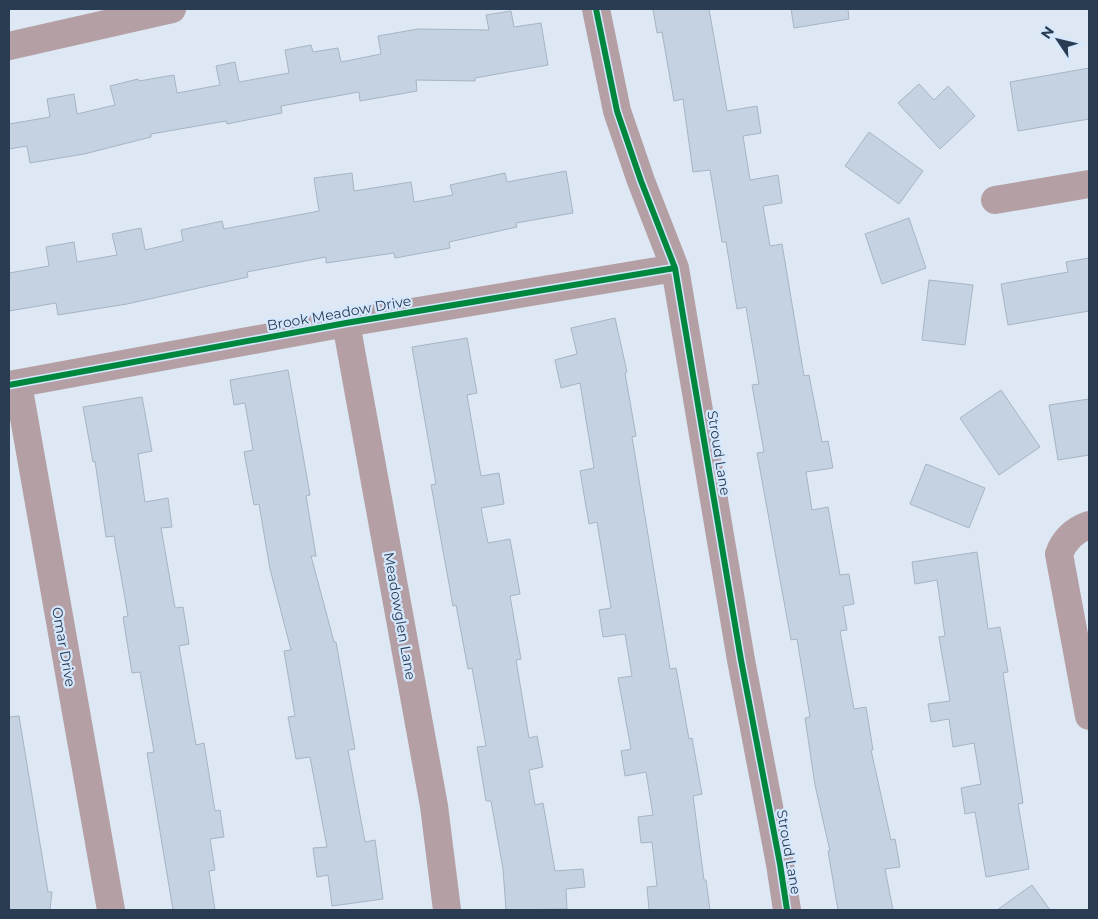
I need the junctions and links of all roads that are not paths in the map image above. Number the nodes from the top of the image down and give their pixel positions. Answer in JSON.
{"nodes":[{"id":1,"x":172,"y":9,"type":"edge"},
{"id":2,"x":596,"y":9,"type":"edge"},
{"id":3,"x":9,"y":46,"type":"edge"},
{"id":4,"x":1089,"y":184,"type":"edge"},
{"id":5,"x":995,"y":200,"type":"dead end"},
{"id":6,"x":675,"y":268,"type":"junction"},
{"id":7,"x":346,"y":324,"type":"junction"},
{"id":8,"x":13,"y":385,"type":"edge"},
{"id":9,"x":1089,"y":525,"type":"edge"},
{"id":10,"x":1089,"y":716,"type":"edge"},
{"id":11,"x":111,"y":910,"type":"edge"},
{"id":12,"x":447,"y":910,"type":"edge"},
{"id":13,"x":786,"y":910,"type":"edge"}],
"edges":[{"from":1,"to":3,"type":"street"},
{"from":2,"to":6,"type":"street","name":"Stroud Lane"},
{"from":4,"to":5,"type":"street"},
{"from":6,"to":7,"type":"street","name":"Brook Meadow Drive"},
{"from":6,"to":13,"type":"street","name":"Stroud Lane"},
{"from":7,"to":8,"type":"street","name":"Brook Meadow Drive"},
{"from":7,"to":12,"type":"street","name":"Meadowglen Lane"},
{"from":8,"to":11,"type":"street","name":"Omar Drive"},
{"from":9,"to":10,"type":"street"}]}
